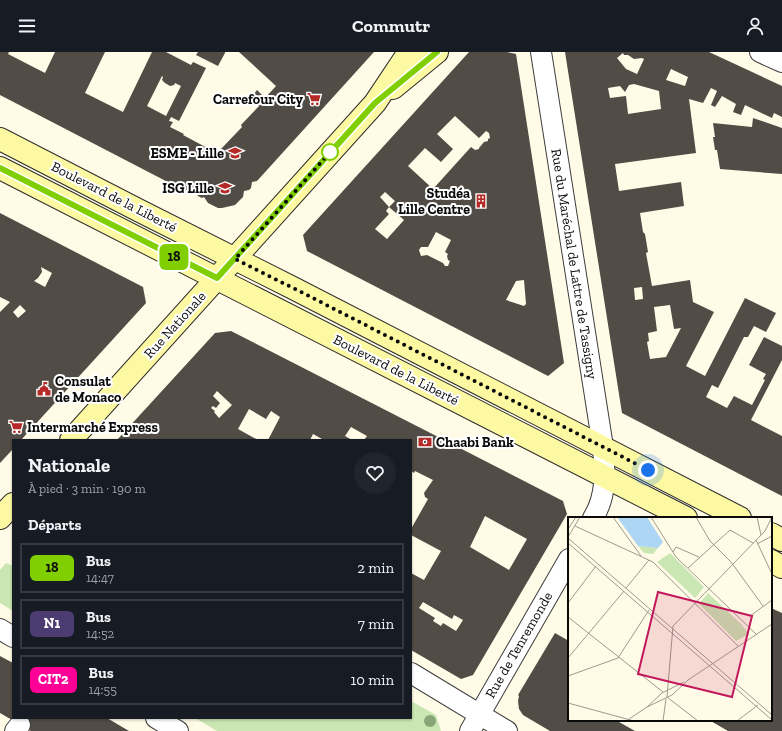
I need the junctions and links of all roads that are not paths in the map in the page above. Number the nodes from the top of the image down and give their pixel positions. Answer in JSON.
{"nodes":[{"id":1,"x":409,"y":52,"type":"edge"},
{"id":2,"x":437,"y":52,"type":"edge"},
{"id":3,"x":541,"y":52,"type":"edge"},
{"id":4,"x":760,"y":52,"type":"edge"},
{"id":5,"x":782,"y":62,"type":"edge"},
{"id":6,"x":375,"y":103,"type":"junction"},
{"id":7,"x":0,"y":138,"type":"edge"},
{"id":8,"x":0,"y":168,"type":"edge"},
{"id":9,"x":235,"y":259,"type":"junction"},
{"id":10,"x":217,"y":278,"type":"junction"},
{"id":11,"x":72,"y":439,"type":"edge"},
{"id":12,"x":603,"y":447,"type":"junction"},
{"id":13,"x":605,"y":477,"type":"junction"},
{"id":14,"x":12,"y":505,"type":"edge"},
{"id":15,"x":594,"y":517,"type":"edge"},
{"id":16,"x":684,"y":517,"type":"edge"},
{"id":17,"x":738,"y":517,"type":"edge"},
{"id":18,"x":0,"y":518,"type":"edge"},
{"id":19,"x":772,"y":535,"type":"edge"},
{"id":20,"x":782,"y":540,"type":"edge"},
{"id":21,"x":568,"y":561,"type":"edge"},
{"id":22,"x":772,"y":562,"type":"edge"},
{"id":23,"x":782,"y":567,"type":"edge"},
{"id":24,"x":0,"y":629,"type":"edge"},
{"id":25,"x":12,"y":635,"type":"edge"},
{"id":26,"x":412,"y":674,"type":"edge"},
{"id":27,"x":480,"y":714,"type":"junction"},
{"id":28,"x":158,"y":719,"type":"edge"},
{"id":29,"x":178,"y":731,"type":"edge"},
{"id":30,"x":470,"y":731,"type":"edge"},
{"id":31,"x":508,"y":731,"type":"edge"}],
"edges":[{"from":1,"to":6,"type":"main road","name":"Rue Nationale"},
{"from":2,"to":6,"type":"main road","name":"Rue Nationale"},
{"from":3,"to":12,"type":"street","name":"Rue du Maréchal de Lattre de Tassigny"},
{"from":4,"to":5,"type":"street"},
{"from":6,"to":9,"type":"main road","name":"Rue Nationale"},
{"from":7,"to":9,"type":"main road","name":"Boulevard de la Liberté"},
{"from":8,"to":10,"type":"main road","name":"Boulevard de la Liberté"},
{"from":9,"to":10,"type":"main road","name":"Rue Nationale"},
{"from":9,"to":12,"type":"main road","name":"Boulevard de la Liberté"},
{"from":10,"to":11,"type":"main road","name":"Rue Nationale"},
{"from":10,"to":13,"type":"main road","name":"Boulevard de la Liberté"},
{"from":12,"to":13,"type":"street","name":"Rue du Maréchal de Lattre de Tassigny"},
{"from":12,"to":17,"type":"main road","name":"Boulevard de la Liberté"},
{"from":13,"to":15,"type":"street"},
{"from":13,"to":16,"type":"main road","name":"Boulevard de la Liberté"},
{"from":14,"to":18,"type":"main road"},
{"from":19,"to":20,"type":"main road"},
{"from":21,"to":27,"type":"street","name":"Rue de Tenremonde"},
{"from":22,"to":23,"type":"main road"},
{"from":24,"to":25,"type":"street"},
{"from":26,"to":27,"type":"street"},
{"from":27,"to":30,"type":"street","name":"Rue de Tenremonde"},
{"from":27,"to":31,"type":"street"},
{"from":28,"to":29,"type":"street"}]}
